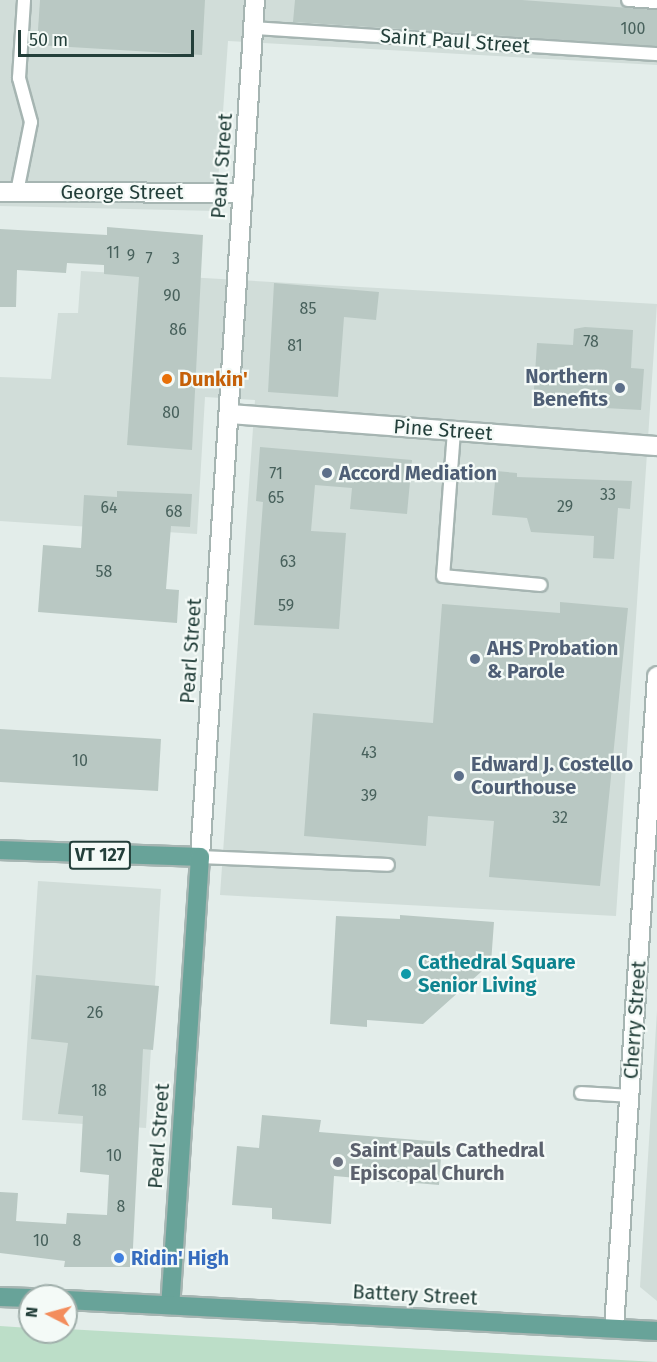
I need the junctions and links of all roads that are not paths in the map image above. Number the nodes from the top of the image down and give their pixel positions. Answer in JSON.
{"nodes":[{"id":1,"x":24,"y":0,"type":"edge"},
{"id":2,"x":255,"y":0,"type":"edge"},
{"id":3,"x":628,"y":0,"type":"edge"},
{"id":4,"x":657,"y":2,"type":"edge"},
{"id":5,"x":254,"y":28,"type":"junction"},
{"id":6,"x":657,"y":54,"type":"edge"},
{"id":7,"x":9,"y":192,"type":"edge"},
{"id":8,"x":243,"y":193,"type":"junction"},
{"id":9,"x":229,"y":414,"type":"junction"},
{"id":10,"x":454,"y":431,"type":"junction"},
{"id":11,"x":657,"y":446,"type":"edge"},
{"id":12,"x":541,"y":585,"type":"dead end"},
{"id":13,"x":657,"y":676,"type":"edge"},
{"id":14,"x":0,"y":850,"type":"edge"},
{"id":15,"x":200,"y":857,"type":"junction"},
{"id":16,"x":388,"y":865,"type":"dead end"},
{"id":17,"x":581,"y":1093,"type":"dead end"},
{"id":18,"x":630,"y":1096,"type":"junction"},
{"id":19,"x":0,"y":1297,"type":"edge"},
{"id":20,"x":18,"y":1298,"type":"edge"},
{"id":21,"x":78,"y":1301,"type":"edge"},
{"id":22,"x":170,"y":1305,"type":"junction"},
{"id":23,"x":614,"y":1328,"type":"junction"},
{"id":24,"x":657,"y":1330,"type":"edge"}],
"edges":[{"from":1,"to":7,"type":"lane"},
{"from":2,"to":5,"type":"street","name":"Pearl Street"},
{"from":3,"to":4,"type":"lane"},
{"from":5,"to":6,"type":"lane","name":"Saint Paul Street"},
{"from":5,"to":8,"type":"street","name":"Pearl Street"},
{"from":7,"to":8,"type":"street","name":"George Street"},
{"from":8,"to":9,"type":"street","name":"Pearl Street"},
{"from":9,"to":10,"type":"street","name":"Pine Street"},
{"from":9,"to":15,"type":"street","name":"Pearl Street"},
{"from":10,"to":11,"type":"street","name":"Pine Street"},
{"from":10,"to":12,"type":"lane"},
{"from":13,"to":18,"type":"street","name":"Cherry Street"},
{"from":14,"to":15,"type":"main road","number":"VT 127"},
{"from":15,"to":16,"type":"lane"},
{"from":15,"to":22,"type":"main road","name":"Pearl Street"},
{"from":17,"to":18,"type":"lane"},
{"from":18,"to":23,"type":"street","name":"Cherry Street"},
{"from":19,"to":20,"type":"main road"},
{"from":21,"to":22,"type":"main road","name":"Battery Street"},
{"from":22,"to":23,"type":"main road","name":"Battery Street"},
{"from":23,"to":24,"type":"main road","name":"Battery Street"}]}
